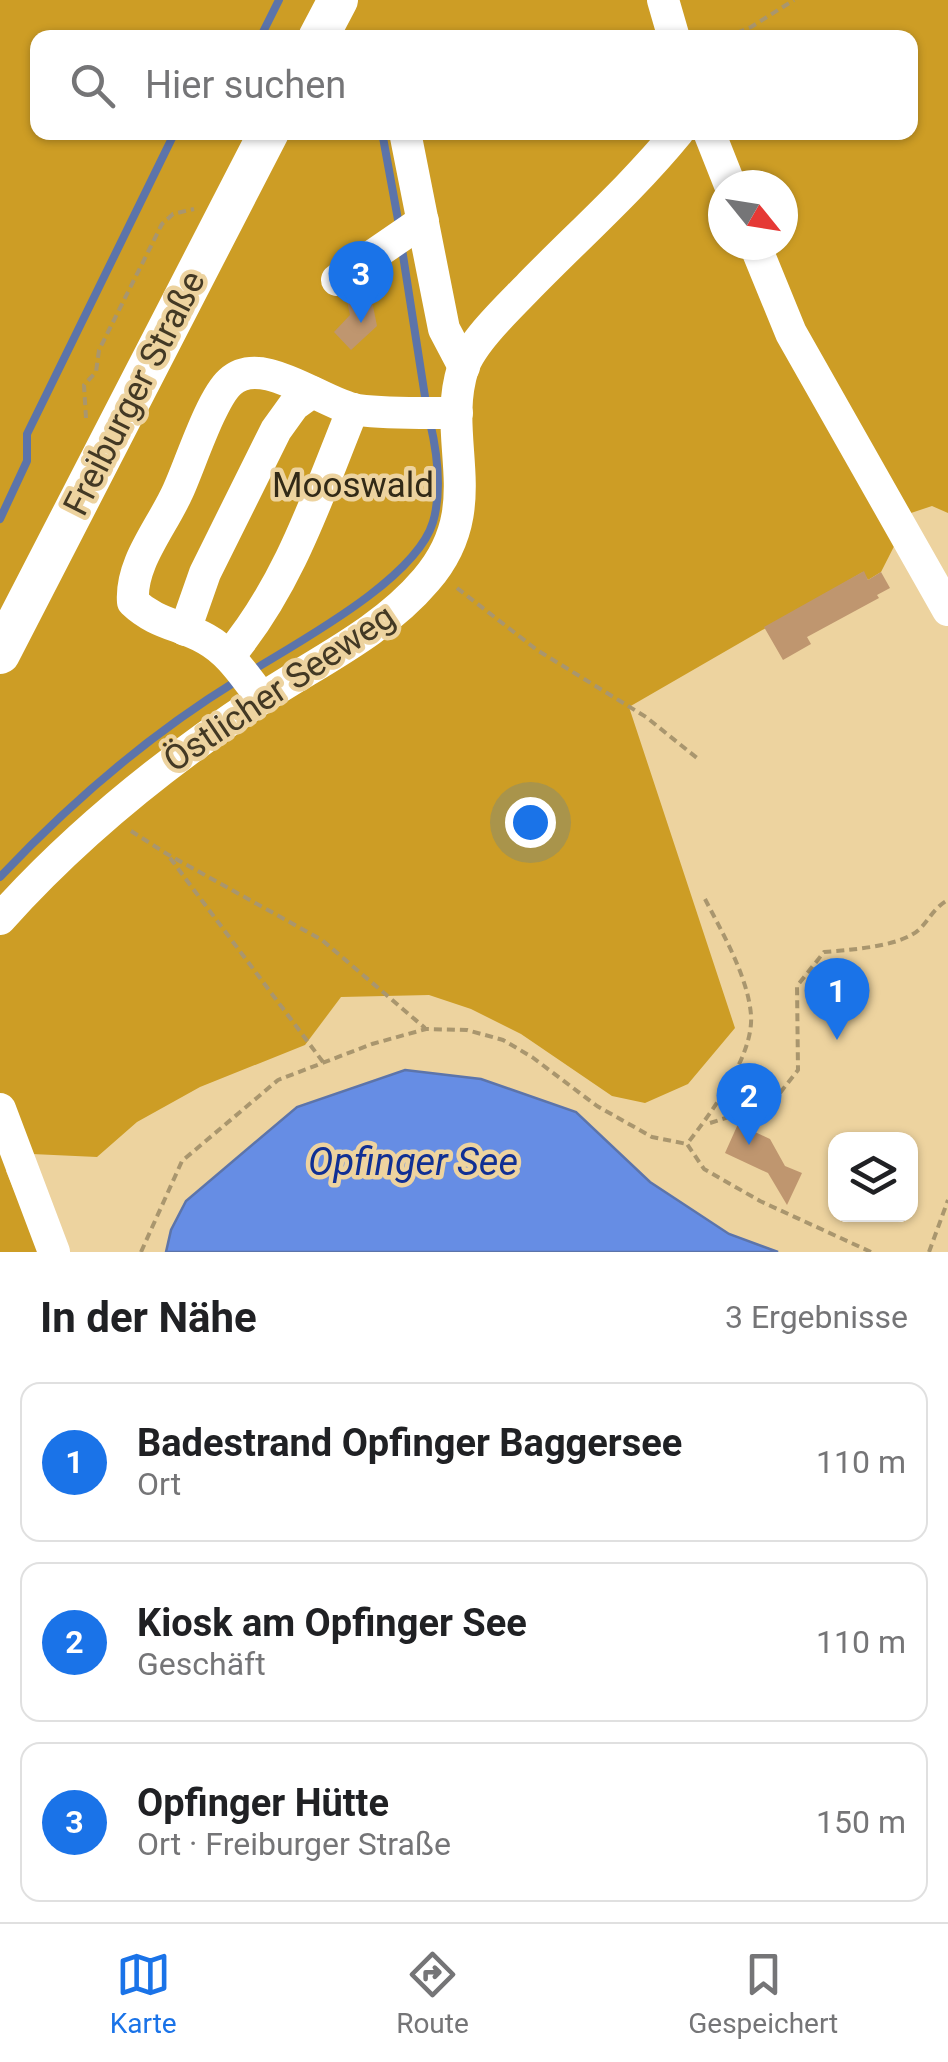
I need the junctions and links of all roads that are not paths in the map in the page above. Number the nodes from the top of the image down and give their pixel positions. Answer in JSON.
{"nodes":[{"id":1,"x":338,"y":0,"type":"edge"},
{"id":2,"x":663,"y":0,"type":"edge"},
{"id":3,"x":322,"y":30,"type":"edge"},
{"id":4,"x":672,"y":30,"type":"edge"},
{"id":5,"x":264,"y":140,"type":"edge"},
{"id":6,"x":406,"y":140,"type":"edge"},
{"id":7,"x":670,"y":140,"type":"edge"},
{"id":8,"x":712,"y":140,"type":"edge"},
{"id":9,"x":724,"y":170,"type":"edge"},
{"id":10,"x":418,"y":224,"type":"junction"},
{"id":11,"x":761,"y":260,"type":"edge"},
{"id":12,"x":337,"y":280,"type":"dead end"},
{"id":13,"x":464,"y":367,"type":"junction"},
{"id":14,"x":312,"y":392,"type":"junction"},
{"id":15,"x":353,"y":410,"type":"junction"},
{"id":16,"x":438,"y":413,"type":"junction"},
{"id":17,"x":948,"y":610,"type":"edge"},
{"id":18,"x":185,"y":630,"type":"junction"},
{"id":19,"x":0,"y":654,"type":"edge"},
{"id":20,"x":244,"y":675,"type":"junction"},
{"id":21,"x":0,"y":919,"type":"edge"},
{"id":22,"x":0,"y":1109,"type":"edge"},
{"id":23,"x":54,"y":1252,"type":"edge"}],
"edges":[{"from":1,"to":3,"type":"main road"},
{"from":2,"to":4,"type":"lane"},
{"from":5,"to":19,"type":"main road","name":"Freiburger Straße"},
{"from":6,"to":10,"type":"lane"},
{"from":7,"to":13,"type":"lane","name":"Östlicher Seeweg"},
{"from":8,"to":9,"type":"lane"},
{"from":10,"to":12,"type":"lane"},
{"from":10,"to":13,"type":"lane"},
{"from":11,"to":17,"type":"lane"},
{"from":13,"to":16,"type":"lane","name":"Östlicher Seeweg"},
{"from":14,"to":15,"type":"lane"},
{"from":14,"to":18,"type":"lane"},
{"from":14,"to":18,"type":"lane"},
{"from":15,"to":16,"type":"lane"},
{"from":15,"to":20,"type":"lane"},
{"from":16,"to":20,"type":"lane","name":"Östlicher Seeweg"},
{"from":18,"to":20,"type":"lane"},
{"from":20,"to":21,"type":"lane","name":"Östlicher Seeweg"},
{"from":22,"to":23,"type":"lane"}]}
